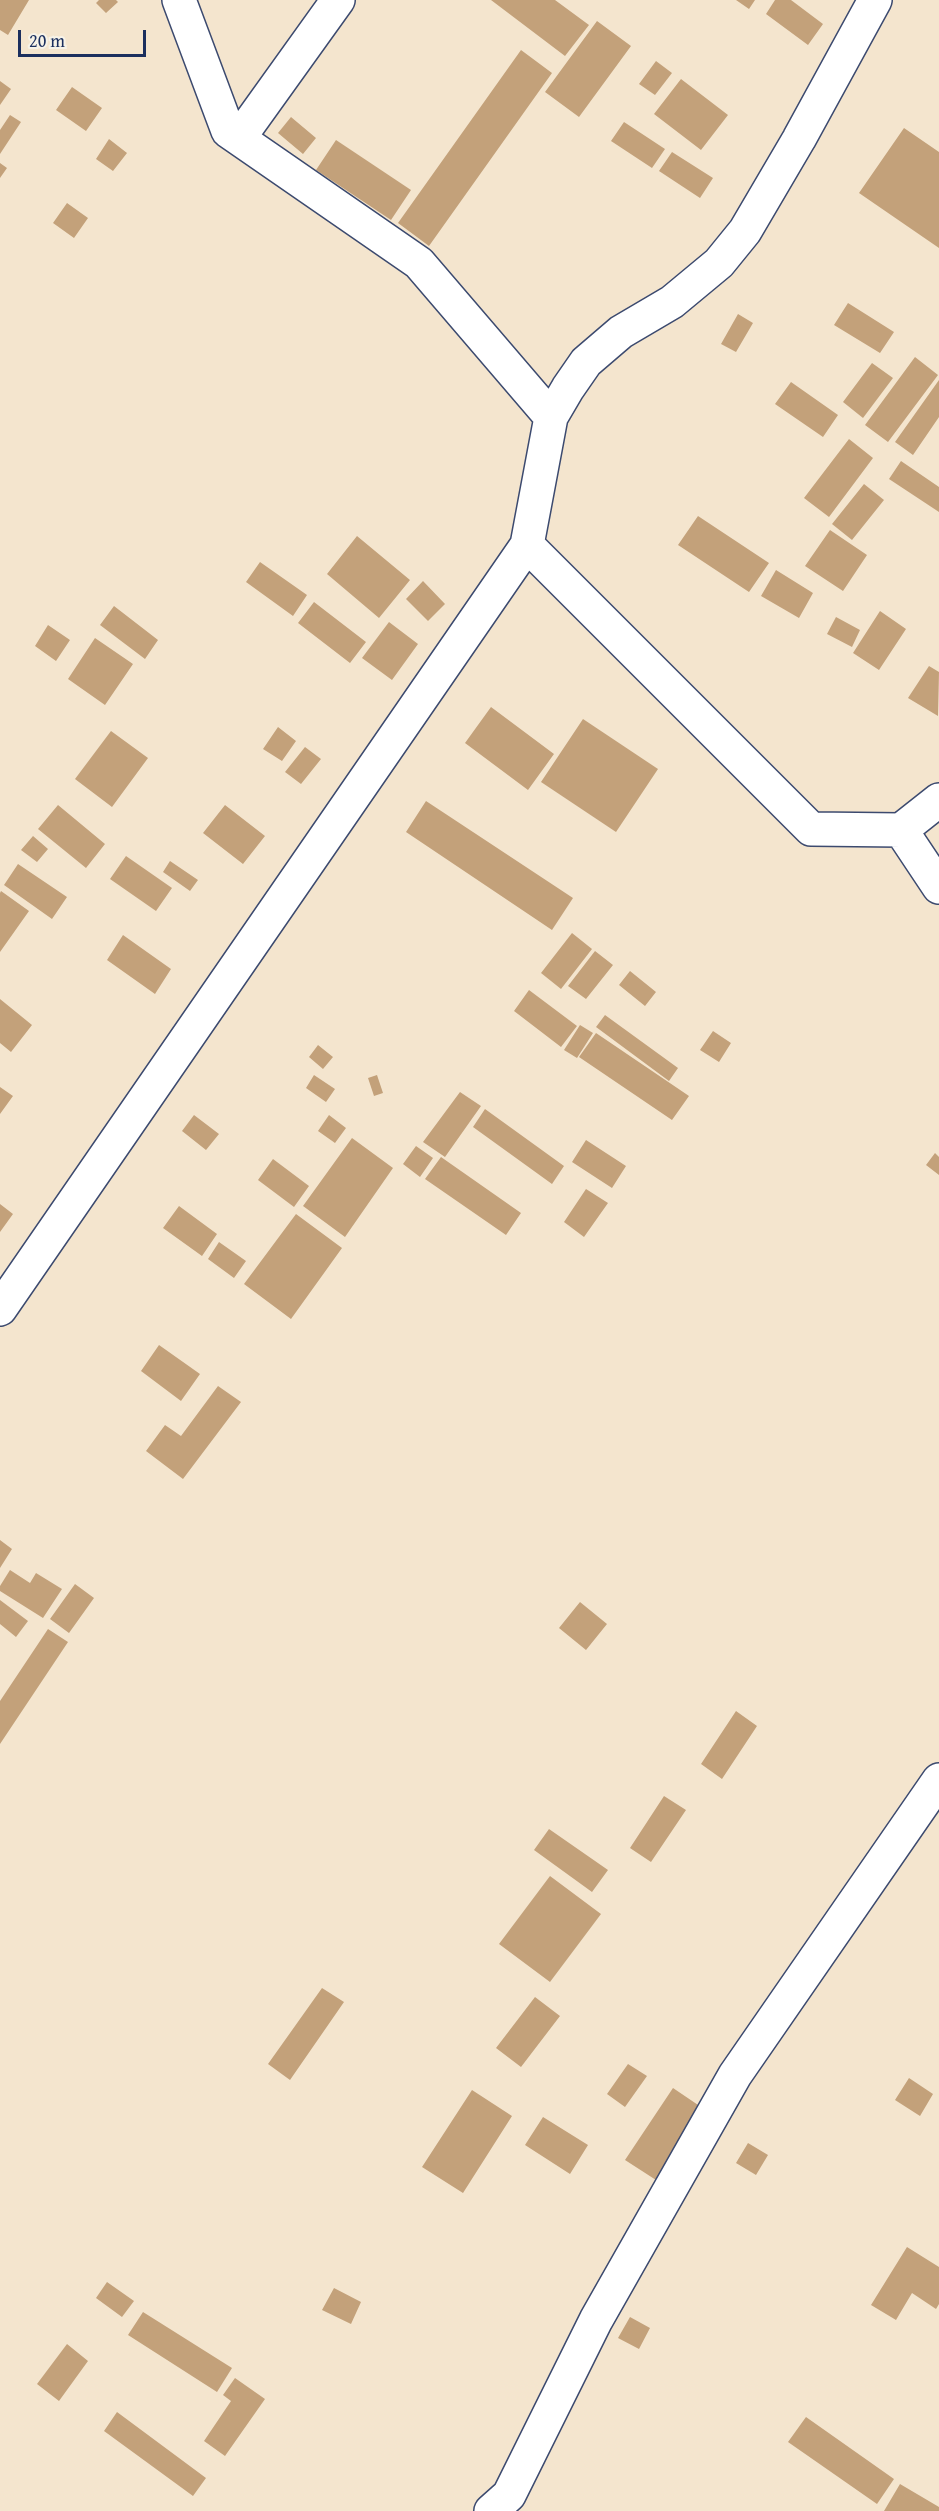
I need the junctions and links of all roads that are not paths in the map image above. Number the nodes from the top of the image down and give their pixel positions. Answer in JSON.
{"nodes":[{"id":1,"x":179,"y":0,"type":"edge"},
{"id":2,"x":338,"y":0,"type":"edge"},
{"id":3,"x":875,"y":0,"type":"edge"},
{"id":4,"x":239,"y":138,"type":"junction"},
{"id":5,"x":551,"y":417,"type":"junction"},
{"id":6,"x":527,"y":545,"type":"junction"},
{"id":7,"x":939,"y":800,"type":"edge"},
{"id":8,"x":902,"y":830,"type":"junction"},
{"id":9,"x":939,"y":887,"type":"edge"},
{"id":10,"x":0,"y":1309,"type":"edge"},
{"id":11,"x":939,"y":1780,"type":"edge"},
{"id":12,"x":491,"y":2511,"type":"edge"}],
"edges":[{"from":1,"to":4,"type":"street"},
{"from":2,"to":4,"type":"street"},
{"from":3,"to":5,"type":"street"},
{"from":4,"to":5,"type":"street"},
{"from":5,"to":6,"type":"street"},
{"from":6,"to":8,"type":"street"},
{"from":6,"to":10,"type":"street"},
{"from":7,"to":8,"type":"street"},
{"from":8,"to":9,"type":"street"},
{"from":11,"to":12,"type":"street"}]}
